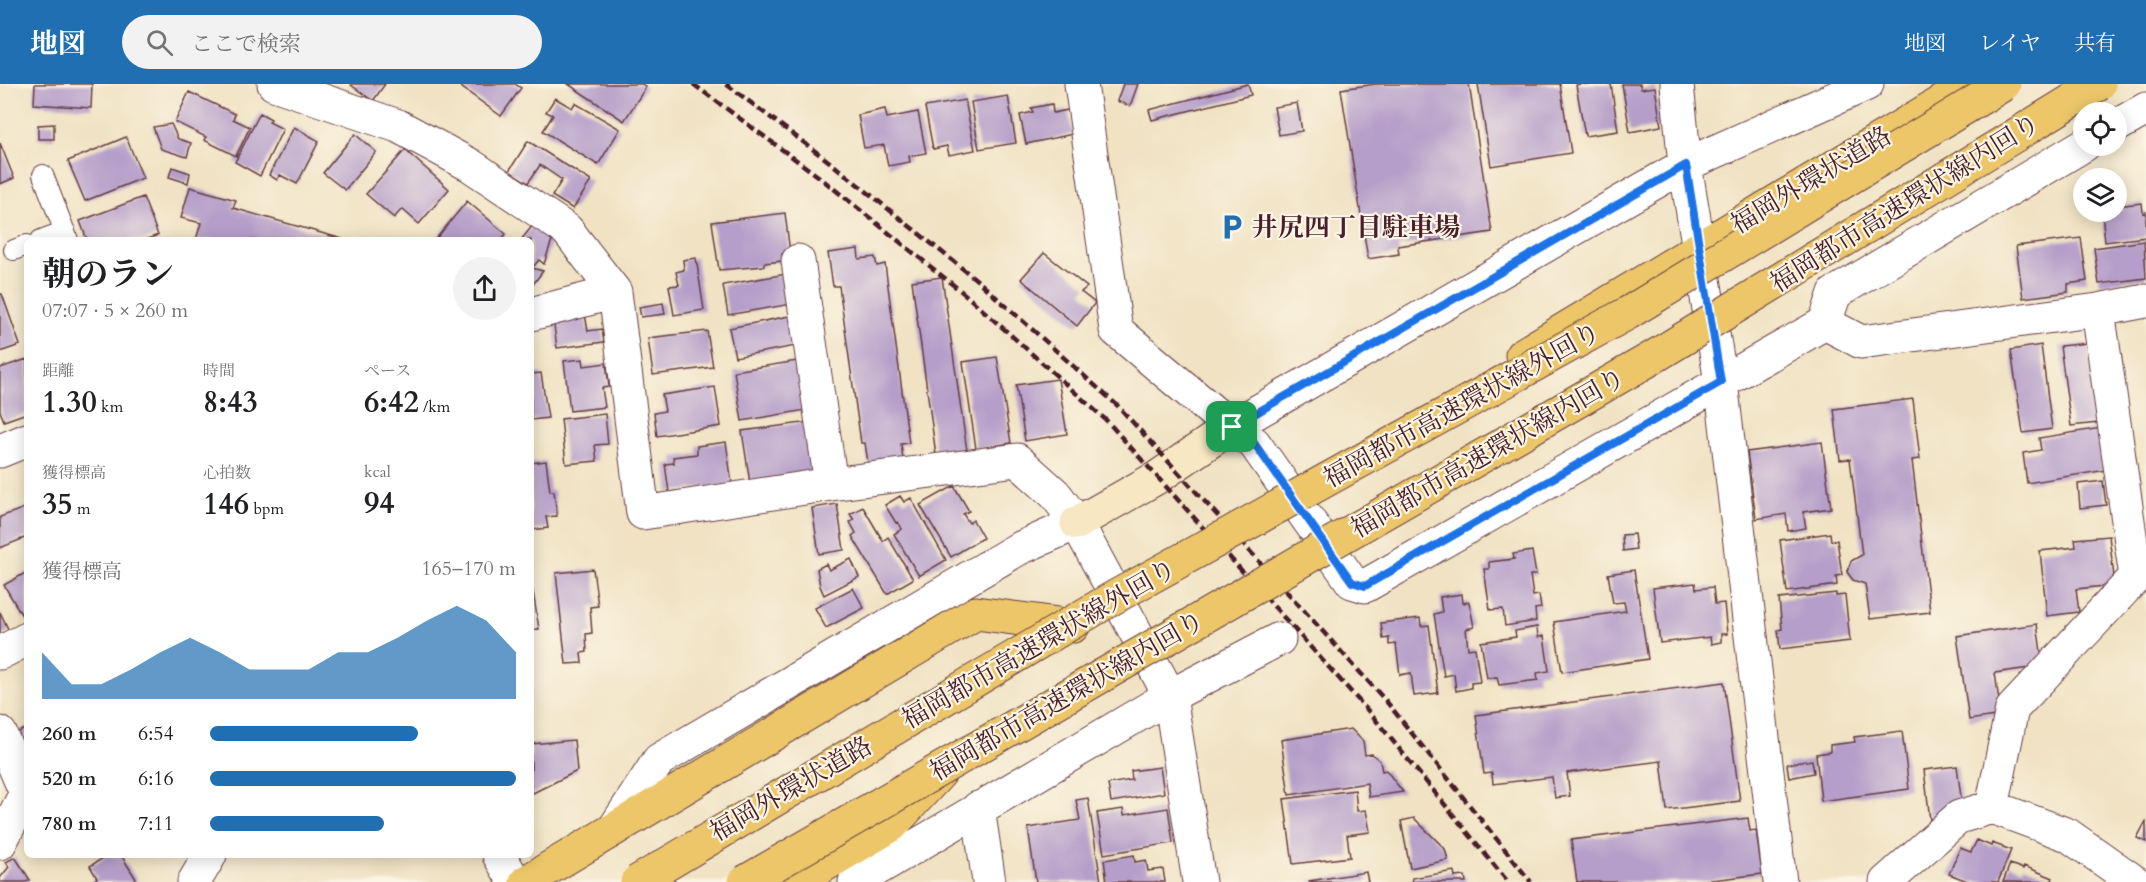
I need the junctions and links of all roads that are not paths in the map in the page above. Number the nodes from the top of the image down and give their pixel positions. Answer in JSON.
{"nodes":[{"id":1,"x":274,"y":84,"type":"edge"},
{"id":2,"x":1081,"y":84,"type":"edge"},
{"id":3,"x":1677,"y":84,"type":"edge"},
{"id":4,"x":1867,"y":84,"type":"edge"},
{"id":5,"x":1971,"y":84,"type":"edge"},
{"id":6,"x":2004,"y":84,"type":"edge"},
{"id":7,"x":2099,"y":84,"type":"edge"},
{"id":8,"x":2106,"y":84,"type":"edge"},
{"id":9,"x":2146,"y":109,"type":"edge"},
{"id":10,"x":2127,"y":120,"type":"edge"},
{"id":11,"x":2073,"y":152,"type":"edge"},
{"id":12,"x":1686,"y":165,"type":"junction"},
{"id":13,"x":43,"y":175,"type":"dead end"},
{"id":14,"x":66,"y":235,"type":"edge"},
{"id":15,"x":1699,"y":248,"type":"junction"},
{"id":16,"x":798,"y":261,"type":"dead end"},
{"id":17,"x":615,"y":292,"type":"junction"},
{"id":18,"x":2146,"y":301,"type":"edge"},
{"id":19,"x":2098,"y":310,"type":"junction"},
{"id":20,"x":534,"y":313,"type":"edge"},
{"id":21,"x":1711,"y":317,"type":"junction"},
{"id":22,"x":1825,"y":323,"type":"junction"},
{"id":23,"x":1721,"y":382,"type":"junction"},
{"id":24,"x":1232,"y":427,"type":"junction"},
{"id":25,"x":24,"y":441,"type":"edge"},
{"id":26,"x":0,"y":451,"type":"edge"},
{"id":27,"x":831,"y":484,"type":"junction"},
{"id":28,"x":1290,"y":495,"type":"junction"},
{"id":29,"x":1077,"y":523,"type":"junction"},
{"id":30,"x":1325,"y":544,"type":"junction"},
{"id":31,"x":2141,"y":571,"type":"edge"},
{"id":32,"x":1118,"y":599,"type":"junction"},
{"id":33,"x":1073,"y":626,"type":"junction"},
{"id":34,"x":1279,"y":639,"type":"dead end"},
{"id":35,"x":24,"y":641,"type":"edge"},
{"id":36,"x":1145,"y":650,"type":"junction"},
{"id":37,"x":0,"y":653,"type":"edge"},
{"id":38,"x":1170,"y":696,"type":"junction"},
{"id":39,"x":0,"y":733,"type":"edge"},
{"id":40,"x":943,"y":770,"type":"junction"},
{"id":41,"x":24,"y":786,"type":"edge"},
{"id":42,"x":24,"y":799,"type":"edge"},
{"id":43,"x":1992,"y":807,"type":"junction"},
{"id":44,"x":978,"y":808,"type":"junction"},
{"id":45,"x":614,"y":829,"type":"junction"},
{"id":46,"x":0,"y":843,"type":"edge"},
{"id":47,"x":208,"y":858,"type":"edge"},
{"id":48,"x":501,"y":858,"type":"edge"},
{"id":49,"x":194,"y":882,"type":"edge"},
{"id":50,"x":515,"y":882,"type":"edge"},
{"id":51,"x":526,"y":882,"type":"edge"},
{"id":52,"x":629,"y":882,"type":"edge"},
{"id":53,"x":637,"y":882,"type":"edge"},
{"id":54,"x":743,"y":882,"type":"edge"},
{"id":55,"x":796,"y":882,"type":"edge"},
{"id":56,"x":855,"y":882,"type":"edge"},
{"id":57,"x":989,"y":882,"type":"edge"},
{"id":58,"x":1198,"y":882,"type":"edge"},
{"id":59,"x":1780,"y":882,"type":"edge"},
{"id":60,"x":1886,"y":882,"type":"edge"},
{"id":61,"x":2135,"y":882,"type":"edge"}],
"edges":[{"from":1,"to":17,"type":"street"},
{"from":2,"to":24,"type":"street"},
{"from":3,"to":12,"type":"street"},
{"from":4,"to":12,"type":"street"},
{"from":5,"to":15,"type":"highway","name":"福岡外環状道路"},
{"from":6,"to":53,"type":"highway","name":"福岡都市高速環状線外回り","bridge":true},
{"from":7,"to":54,"type":"highway","name":"福岡都市高速環状線内回り","bridge":true},
{"from":8,"to":21,"type":"highway"},
{"from":9,"to":10,"type":"street"},
{"from":11,"to":22,"type":"street"},
{"from":12,"to":15,"type":"street"},
{"from":12,"to":24,"type":"street"},
{"from":13,"to":14,"type":"lane"},
{"from":15,"to":21,"type":"street"},
{"from":15,"to":28,"type":"highway","name":"福岡外環状道路"},
{"from":16,"to":27,"type":"street"},
{"from":17,"to":20,"type":"street"},
{"from":17,"to":27,"type":"street"},
{"from":18,"to":19,"type":"street"},
{"from":19,"to":22,"type":"street"},
{"from":19,"to":31,"type":"street"},
{"from":21,"to":23,"type":"street"},
{"from":21,"to":30,"type":"highway"},
{"from":22,"to":23,"type":"street"},
{"from":23,"to":30,"type":"street"},
{"from":23,"to":59,"type":"street"},
{"from":24,"to":28,"type":"street"},
{"from":24,"to":29,"type":"street"},
{"from":25,"to":26,"type":"street"},
{"from":27,"to":29,"type":"street"},
{"from":28,"to":30,"type":"street"},
{"from":28,"to":32,"type":"highway","name":"福岡外環状道路"},
{"from":29,"to":32,"type":"street"},
{"from":29,"to":45,"type":"street"},
{"from":30,"to":36,"type":"highway"},
{"from":31,"to":43,"type":"street"},
{"from":32,"to":33,"type":"highway","name":"福岡外環状道路"},
{"from":32,"to":36,"type":"street"},
{"from":33,"to":45,"type":"highway"},
{"from":33,"to":52,"type":"highway","name":"福岡外環状道路"},
{"from":34,"to":38,"type":"street"},
{"from":35,"to":37,"type":"street"},
{"from":36,"to":38,"type":"street"},
{"from":36,"to":40,"type":"highway"},
{"from":38,"to":44,"type":"street"},
{"from":38,"to":58,"type":"street"},
{"from":39,"to":41,"type":"street"},
{"from":40,"to":54,"type":"highway"},
{"from":40,"to":55,"type":"highway"},
{"from":42,"to":46,"type":"street"},
{"from":43,"to":60,"type":"street"},
{"from":43,"to":61,"type":"street"},
{"from":44,"to":56,"type":"street"},
{"from":44,"to":57,"type":"street"},
{"from":45,"to":51,"type":"highway"},
{"from":47,"to":49,"type":"street"},
{"from":48,"to":50,"type":"street"}]}
